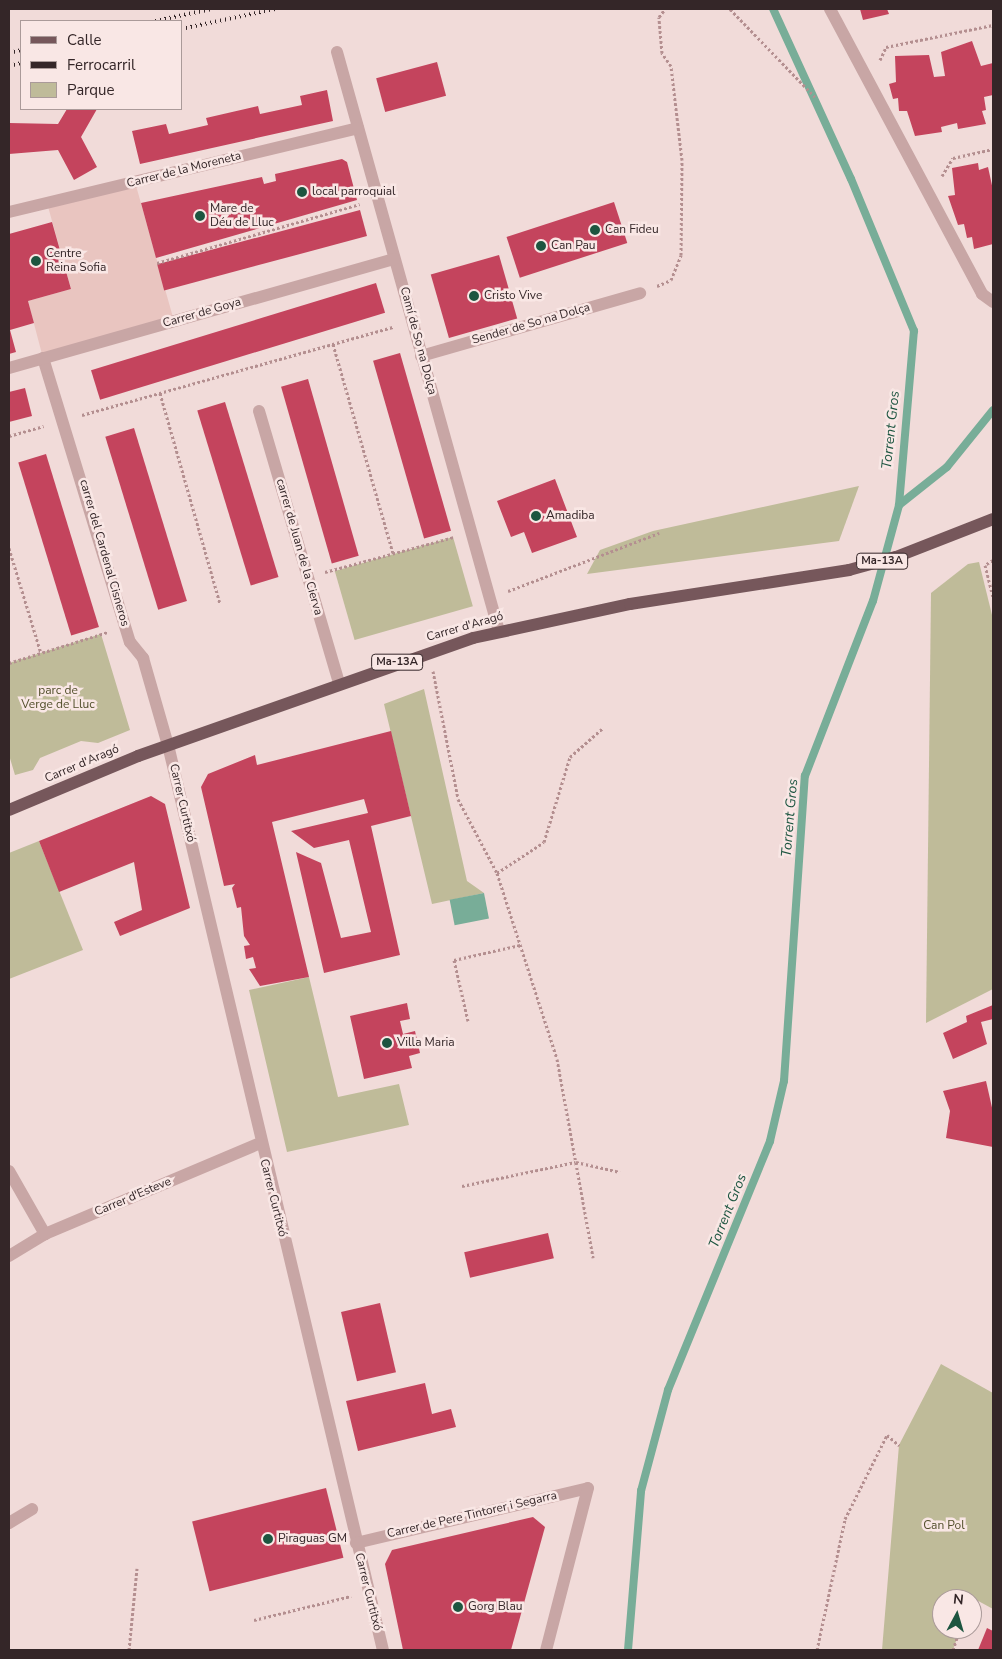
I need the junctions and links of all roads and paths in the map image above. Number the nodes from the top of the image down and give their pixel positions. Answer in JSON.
{"nodes":[{"id":1,"x":665,"y":9,"type":"edge"},
{"id":2,"x":730,"y":9,"type":"edge"},
{"id":3,"x":830,"y":9,"type":"edge"},
{"id":4,"x":993,"y":25,"type":"edge"},
{"id":5,"x":337,"y":52,"type":"dead end"},
{"id":6,"x":868,"y":86,"type":"junction"},
{"id":7,"x":815,"y":97,"type":"dead end"},
{"id":8,"x":358,"y":128,"type":"junction"},
{"id":9,"x":993,"y":149,"type":"edge"},
{"id":10,"x":928,"y":197,"type":"junction"},
{"id":11,"x":378,"y":199,"type":"junction"},
{"id":12,"x":9,"y":212,"type":"edge"},
{"id":13,"x":394,"y":259,"type":"junction"},
{"id":14,"x":157,"y":263,"type":"dead end"},
{"id":15,"x":640,"y":292,"type":"joint"},
{"id":16,"x":993,"y":302,"type":"edge"},
{"id":17,"x":413,"y":321,"type":"junction"},
{"id":18,"x":333,"y":344,"type":"junction"},
{"id":19,"x":422,"y":356,"type":"junction"},
{"id":20,"x":43,"y":358,"type":"junction"},
{"id":21,"x":9,"y":368,"type":"edge"},
{"id":22,"x":160,"y":393,"type":"junction"},
{"id":23,"x":259,"y":411,"type":"dead end"},
{"id":24,"x":64,"y":420,"type":"junction"},
{"id":25,"x":9,"y":436,"type":"edge"},
{"id":26,"x":993,"y":519,"type":"edge"},
{"id":27,"x":471,"y":532,"type":"junction"},
{"id":28,"x":659,"y":533,"type":"dead end"},
{"id":29,"x":9,"y":548,"type":"edge"},
{"id":30,"x":393,"y":553,"type":"junction"},
{"id":31,"x":993,"y":560,"type":"edge"},
{"id":32,"x":308,"y":577,"type":"junction"},
{"id":33,"x":490,"y":598,"type":"junction"},
{"id":34,"x":993,"y":598,"type":"edge"},
{"id":35,"x":220,"y":604,"type":"dead end"},
{"id":36,"x":126,"y":627,"type":"junction"},
{"id":37,"x":499,"y":630,"type":"junction"},
{"id":38,"x":429,"y":651,"type":"junction"},
{"id":39,"x":41,"y":653,"type":"junction"},
{"id":40,"x":9,"y":663,"type":"edge"},
{"id":41,"x":339,"y":682,"type":"junction"},
{"id":42,"x":603,"y":728,"type":"dead end"},
{"id":43,"x":168,"y":745,"type":"junction"},
{"id":44,"x":9,"y":810,"type":"edge"},
{"id":45,"x":497,"y":873,"type":"junction"},
{"id":46,"x":520,"y":945,"type":"junction"},
{"id":47,"x":468,"y":1021,"type":"dead end"},
{"id":48,"x":260,"y":1143,"type":"junction"},
{"id":49,"x":576,"y":1162,"type":"junction"},
{"id":50,"x":9,"y":1172,"type":"edge"},
{"id":51,"x":620,"y":1172,"type":"dead end"},
{"id":52,"x":462,"y":1186,"type":"dead end"},
{"id":53,"x":45,"y":1234,"type":"junction"},
{"id":54,"x":9,"y":1256,"type":"edge"},
{"id":55,"x":593,"y":1258,"type":"dead end"},
{"id":56,"x":899,"y":1445,"type":"dead end"},
{"id":57,"x":32,"y":1509,"type":"dead end"},
{"id":58,"x":9,"y":1523,"type":"edge"},
{"id":59,"x":356,"y":1543,"type":"junction"},
{"id":60,"x":137,"y":1568,"type":"dead end"},
{"id":61,"x":368,"y":1591,"type":"junction"},
{"id":62,"x":254,"y":1620,"type":"dead end"},
{"id":63,"x":128,"y":1650,"type":"edge"},
{"id":64,"x":383,"y":1650,"type":"edge"},
{"id":65,"x":546,"y":1650,"type":"edge"},
{"id":66,"x":818,"y":1650,"type":"edge"}],
"edges":[{"from":1,"to":15,"type":"path"},
{"from":2,"to":7,"type":"path"},
{"from":3,"to":6,"type":"street"},
{"from":4,"to":6,"type":"path"},
{"from":5,"to":8,"type":"street","name":"Camí de So na Dolça"},
{"from":6,"to":10,"type":"street"},
{"from":8,"to":11,"type":"street","name":"Camí de So na Dolça"},
{"from":8,"to":12,"type":"street","name":"Carrer de la Moreneta"},
{"from":9,"to":10,"type":"path"},
{"from":10,"to":16,"type":"street"},
{"from":11,"to":13,"type":"street","name":"Camí de So na Dolça"},
{"from":11,"to":14,"type":"path"},
{"from":13,"to":17,"type":"street","name":"Camí de So na Dolça"},
{"from":13,"to":20,"type":"street","name":"Carrer de Goya"},
{"from":15,"to":19,"type":"street","name":"Sender de So na Dolça"},
{"from":17,"to":18,"type":"path"},
{"from":17,"to":19,"type":"street","name":"Camí de So na Dolça"},
{"from":18,"to":22,"type":"path"},
{"from":18,"to":30,"type":"path"},
{"from":19,"to":27,"type":"street","name":"Camí de So na Dolça"},
{"from":20,"to":21,"type":"street","name":"Carrer de Goya"},
{"from":20,"to":24,"type":"street","name":"carrer del Cardenal Cisneros"},
{"from":22,"to":24,"type":"path"},
{"from":22,"to":35,"type":"path"},
{"from":23,"to":32,"type":"street","name":"carrer de Juan de la Cierva"},
{"from":24,"to":25,"type":"path"},
{"from":24,"to":36,"type":"street","name":"carrer del Cardenal Cisneros"},
{"from":26,"to":37,"type":"main road","name":"Carrer d'Aragó","number":"Ma-13A"},
{"from":27,"to":30,"type":"path"},
{"from":27,"to":33,"type":"street","name":"Camí de So na Dolça"},
{"from":28,"to":33,"type":"path"},
{"from":29,"to":39,"type":"path"},
{"from":30,"to":32,"type":"path"},
{"from":31,"to":34,"type":"path"},
{"from":32,"to":41,"type":"street","name":"carrer de Juan de la Cierva"},
{"from":33,"to":37,"type":"street","name":"Camí de So na Dolça"},
{"from":36,"to":39,"type":"path"},
{"from":36,"to":43,"type":"street","name":"carrer del Cardenal Cisneros"},
{"from":37,"to":38,"type":"main road","name":"Carrer d'Aragó","number":"Ma-13A"},
{"from":38,"to":41,"type":"main road","name":"Carrer d'Aragó","number":"Ma-13A"},
{"from":38,"to":45,"type":"path"},
{"from":39,"to":40,"type":"path"},
{"from":41,"to":43,"type":"main road","name":"Carrer d'Aragó","number":"Ma-13A"},
{"from":42,"to":45,"type":"path"},
{"from":43,"to":44,"type":"main road","name":"Carrer d'Aragó","number":"Ma-13A"},
{"from":43,"to":48,"type":"street","name":"Carrer Curtitxó"},
{"from":45,"to":46,"type":"path"},
{"from":46,"to":47,"type":"path"},
{"from":46,"to":49,"type":"path"},
{"from":48,"to":53,"type":"street","name":"Carrer d'Esteve"},
{"from":48,"to":59,"type":"street","name":"Carrer Curtitxó"},
{"from":49,"to":51,"type":"path"},
{"from":49,"to":52,"type":"path"},
{"from":49,"to":55,"type":"path"},
{"from":50,"to":53,"type":"street"},
{"from":53,"to":54,"type":"street","name":"Carrer d'Esteve"},
{"from":56,"to":66,"type":"path"},
{"from":57,"to":58,"type":"street"},
{"from":59,"to":61,"type":"street","name":"Carrer Curtitxó"},
{"from":59,"to":65,"type":"street","name":"Carrer de Pere Tintorer i Segarra"},
{"from":60,"to":63,"type":"path"},
{"from":61,"to":62,"type":"path"},
{"from":61,"to":64,"type":"street","name":"Carrer Curtitxó"}]}
